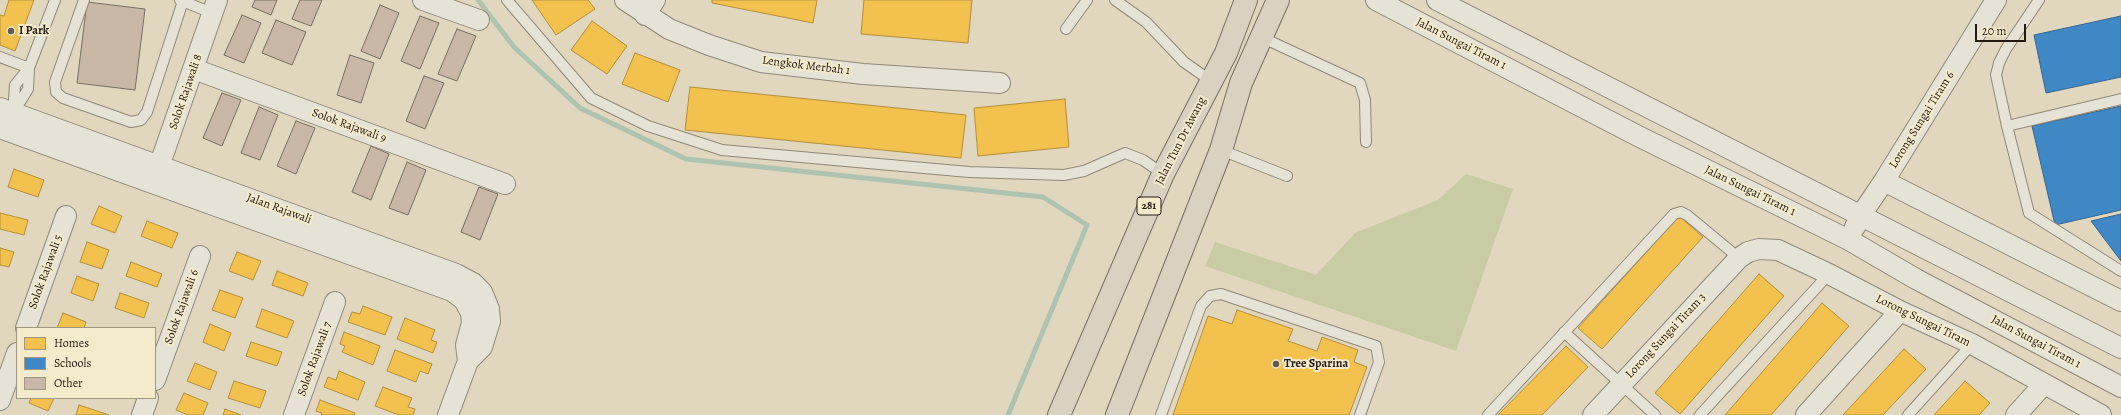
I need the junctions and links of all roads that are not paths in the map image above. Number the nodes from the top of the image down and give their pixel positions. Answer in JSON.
{"nodes":[{"id":1,"x":55,"y":0,"type":"edge"},
{"id":2,"x":84,"y":0,"type":"edge"},
{"id":3,"x":423,"y":0,"type":"edge"},
{"id":4,"x":507,"y":0,"type":"edge"},
{"id":5,"x":625,"y":0,"type":"edge"},
{"id":6,"x":1087,"y":0,"type":"edge"},
{"id":7,"x":1115,"y":0,"type":"edge"},
{"id":8,"x":1246,"y":0,"type":"edge"},
{"id":9,"x":1295,"y":0,"type":"edge"},
{"id":10,"x":1376,"y":0,"type":"edge"},
{"id":11,"x":1437,"y":0,"type":"edge"},
{"id":12,"x":1996,"y":0,"type":"edge"},
{"id":13,"x":2039,"y":0,"type":"edge"},
{"id":14,"x":182,"y":1,"type":"edge"},
{"id":15,"x":215,"y":6,"type":"edge"},
{"id":16,"x":1276,"y":6,"type":"edge"},
{"id":17,"x":650,"y":8,"type":"edge"},
{"id":18,"x":480,"y":20,"type":"dead end"},
{"id":19,"x":1066,"y":29,"type":"dead end"},
{"id":20,"x":1261,"y":37,"type":"junction"},
{"id":21,"x":0,"y":57,"type":"edge"},
{"id":22,"x":29,"y":68,"type":"junction"},
{"id":23,"x":194,"y":69,"type":"junction"},
{"id":24,"x":1212,"y":81,"type":"junction"},
{"id":25,"x":1000,"y":83,"type":"dead end"},
{"id":26,"x":2121,"y":100,"type":"edge"},
{"id":27,"x":5,"y":120,"type":"edge"},
{"id":28,"x":2007,"y":126,"type":"junction"},
{"id":29,"x":1366,"y":142,"type":"dead end"},
{"id":30,"x":1221,"y":150,"type":"junction"},
{"id":31,"x":156,"y":174,"type":"junction"},
{"id":32,"x":1163,"y":174,"type":"junction"},
{"id":33,"x":1287,"y":176,"type":"dead end"},
{"id":34,"x":1884,"y":181,"type":"junction"},
{"id":35,"x":505,"y":184,"type":"dead end"},
{"id":36,"x":1861,"y":215,"type":"junction"},
{"id":37,"x":66,"y":216,"type":"dead end"},
{"id":38,"x":1849,"y":240,"type":"junction"},
{"id":39,"x":200,"y":256,"type":"dead end"},
{"id":40,"x":1739,"y":258,"type":"junction"},
{"id":41,"x":2121,"y":271,"type":"edge"},
{"id":42,"x":1829,"y":274,"type":"junction"},
{"id":43,"x":2121,"y":301,"type":"edge"},
{"id":44,"x":335,"y":302,"type":"dead end"},
{"id":45,"x":1900,"y":311,"type":"junction"},
{"id":46,"x":26,"y":327,"type":"edge"},
{"id":47,"x":1564,"y":332,"type":"junction"},
{"id":48,"x":1972,"y":344,"type":"junction"},
{"id":49,"x":2121,"y":348,"type":"edge"},
{"id":50,"x":16,"y":356,"type":"edge"},
{"id":51,"x":156,"y":377,"type":"edge"},
{"id":52,"x":1621,"y":384,"type":"junction"},
{"id":53,"x":2044,"y":384,"type":"junction"},
{"id":54,"x":2121,"y":387,"type":"edge"},
{"id":55,"x":148,"y":399,"type":"edge"},
{"id":56,"x":0,"y":400,"type":"edge"},
{"id":57,"x":142,"y":415,"type":"edge"},
{"id":58,"x":294,"y":415,"type":"edge"},
{"id":59,"x":448,"y":415,"type":"edge"},
{"id":60,"x":1059,"y":415,"type":"edge"},
{"id":61,"x":1117,"y":415,"type":"edge"},
{"id":62,"x":1161,"y":415,"type":"edge"},
{"id":63,"x":1360,"y":415,"type":"edge"},
{"id":64,"x":1488,"y":415,"type":"edge"},
{"id":65,"x":1593,"y":415,"type":"edge"},
{"id":66,"x":1655,"y":415,"type":"edge"},
{"id":67,"x":1700,"y":415,"type":"edge"},
{"id":68,"x":1806,"y":415,"type":"edge"},
{"id":69,"x":1908,"y":415,"type":"edge"},
{"id":70,"x":2016,"y":415,"type":"edge"},
{"id":71,"x":2101,"y":415,"type":"edge"}],
"edges":[{"from":1,"to":22,"type":"lane"},
{"from":2,"to":14,"type":"lane"},
{"from":3,"to":18,"type":"street"},
{"from":4,"to":32,"type":"lane"},
{"from":5,"to":17,"type":"street","name":"Lengkok Merbah 1"},
{"from":6,"to":19,"type":"lane"},
{"from":7,"to":24,"type":"lane"},
{"from":8,"to":24,"type":"main road","name":"Jalan Tun Dr Awang","number":"281"},
{"from":9,"to":16,"type":"main road"},
{"from":10,"to":38,"type":"street","name":"Jalan Sungai Tiram 1"},
{"from":11,"to":36,"type":"street"},
{"from":12,"to":34,"type":"street","name":"Lorong Sungai Tiram 6"},
{"from":13,"to":28,"type":"lane"},
{"from":14,"to":15,"type":"lane"},
{"from":15,"to":23,"type":"street","name":"Solok Rajawali 8"},
{"from":16,"to":20,"type":"main road"},
{"from":17,"to":25,"type":"street","name":"Lengkok Merbah 1"},
{"from":20,"to":29,"type":"lane"},
{"from":20,"to":30,"type":"main road"},
{"from":21,"to":22,"type":"lane"},
{"from":22,"to":27,"type":"lane"},
{"from":23,"to":31,"type":"street","name":"Solok Rajawali 8"},
{"from":23,"to":35,"type":"street","name":"Solok Rajawali 9"},
{"from":24,"to":32,"type":"main road","name":"Jalan Tun Dr Awang","number":"281"},
{"from":26,"to":28,"type":"lane"},
{"from":27,"to":31,"type":"street","name":"Jalan Rajawali"},
{"from":28,"to":41,"type":"lane"},
{"from":30,"to":33,"type":"lane"},
{"from":30,"to":61,"type":"main road"},
{"from":31,"to":59,"type":"street","name":"Jalan Rajawali"},
{"from":32,"to":60,"type":"main road","name":"Jalan Tun Dr Awang","number":"281"},
{"from":34,"to":36,"type":"street","name":"Lorong Sungai Tiram 6"},
{"from":34,"to":43,"type":"street"},
{"from":36,"to":38,"type":"street","name":"Lorong Sungai Tiram 6"},
{"from":36,"to":49,"type":"street"},
{"from":37,"to":46,"type":"street","name":"Solok Rajawali 5"},
{"from":38,"to":54,"type":"street","name":"Jalan Sungai Tiram 1"},
{"from":39,"to":51,"type":"street","name":"Solok Rajawali 6"},
{"from":40,"to":42,"type":"street","name":"Lorong Sungai Tiram"},
{"from":40,"to":47,"type":"lane"},
{"from":40,"to":52,"type":"street","name":"Lorong Sungai Tiram 3"},
{"from":42,"to":45,"type":"street","name":"Lorong Sungai Tiram"},
{"from":42,"to":67,"type":"lane"},
{"from":44,"to":58,"type":"street","name":"Solok Rajawali 7"},
{"from":45,"to":48,"type":"street","name":"Lorong Sungai Tiram"},
{"from":45,"to":68,"type":"street"},
{"from":47,"to":52,"type":"lane"},
{"from":47,"to":64,"type":"lane"},
{"from":48,"to":53,"type":"street","name":"Lorong Sungai Tiram"},
{"from":48,"to":69,"type":"lane"},
{"from":50,"to":56,"type":"street"},
{"from":52,"to":65,"type":"street","name":"Lorong Sungai Tiram 3"},
{"from":52,"to":66,"type":"lane"},
{"from":53,"to":70,"type":"street"},
{"from":53,"to":71,"type":"street","name":"Lorong Sungai Tiram"},
{"from":55,"to":57,"type":"street"},
{"from":62,"to":63,"type":"lane"}]}
